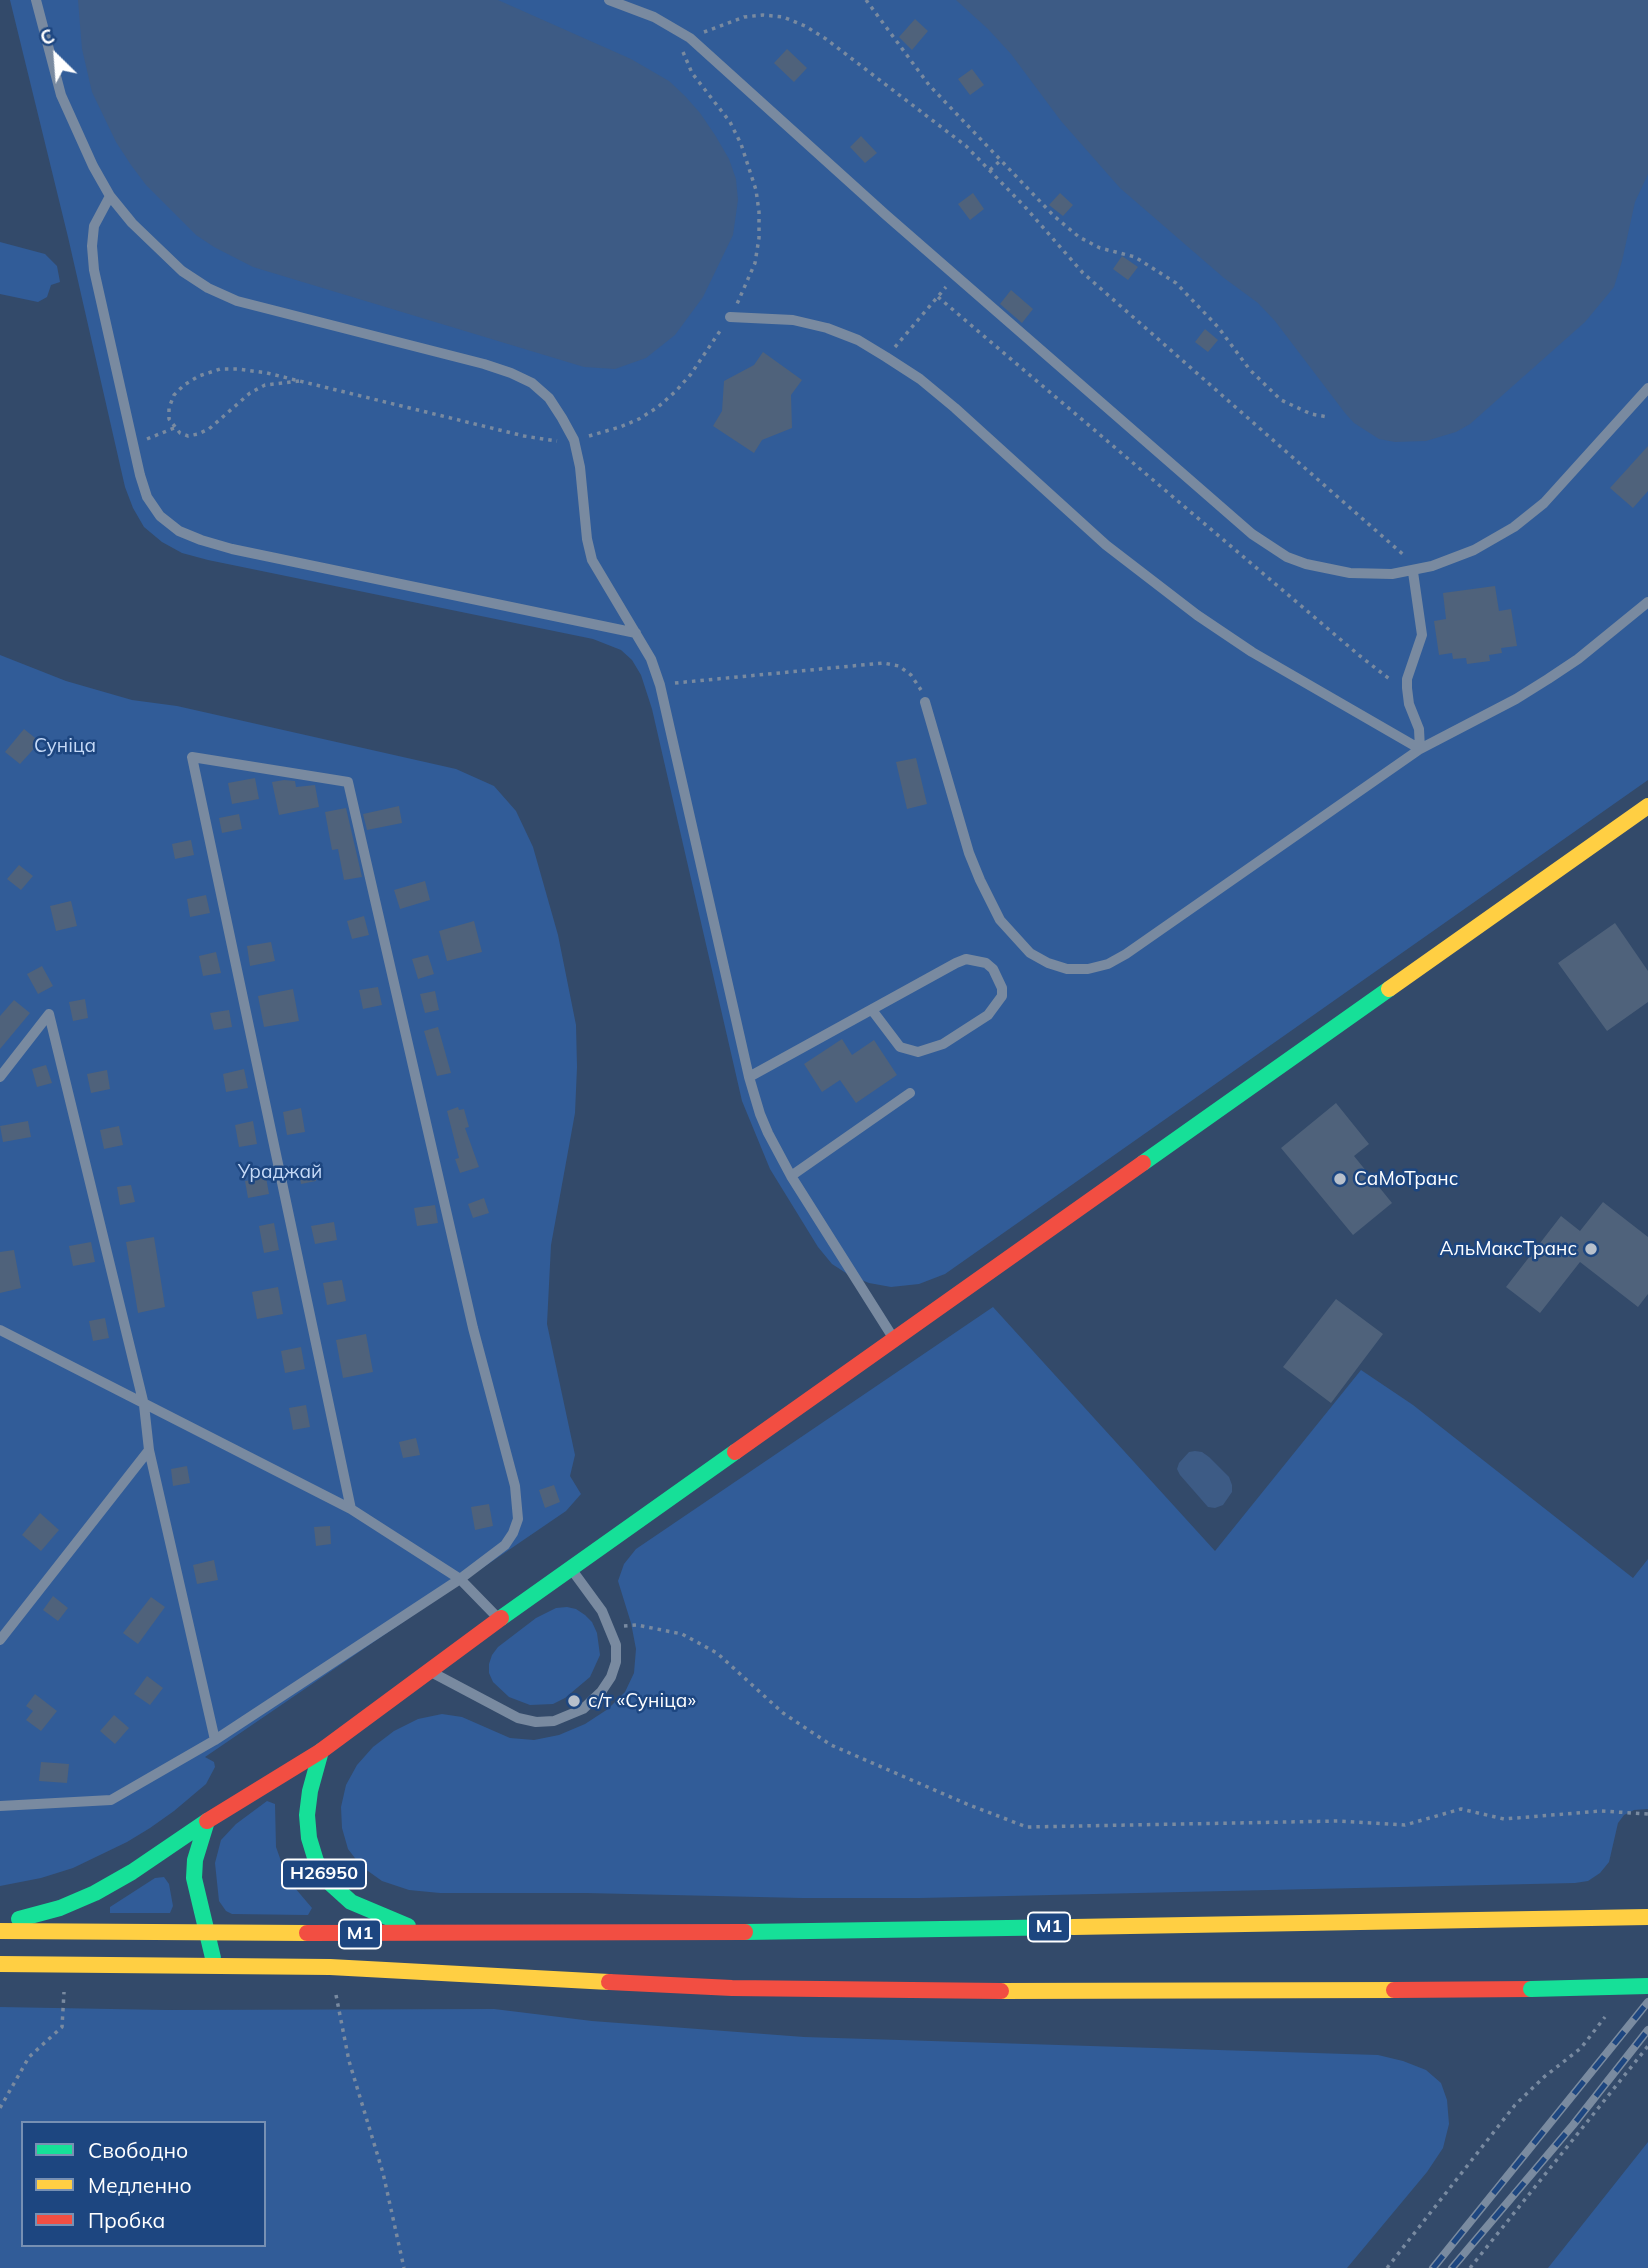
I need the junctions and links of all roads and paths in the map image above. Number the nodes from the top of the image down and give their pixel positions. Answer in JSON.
{"nodes":[{"id":1,"x":36,"y":0,"type":"edge"},
{"id":2,"x":609,"y":0,"type":"edge"},
{"id":3,"x":866,"y":0,"type":"edge"},
{"id":4,"x":690,"y":38,"type":"junction"},
{"id":5,"x":1001,"y":160,"type":"junction"},
{"id":6,"x":990,"y":170,"type":"junction"},
{"id":7,"x":110,"y":196,"type":"junction"},
{"id":8,"x":956,"y":276,"type":"junction"},
{"id":9,"x":938,"y":297,"type":"junction"},
{"id":10,"x":730,"y":317,"type":"junction"},
{"id":11,"x":886,"y":357,"type":"junction"},
{"id":12,"x":299,"y":381,"type":"junction"},
{"id":13,"x":1648,"y":388,"type":"edge"},
{"id":14,"x":1328,"y":417,"type":"dead end"},
{"id":15,"x":174,"y":428,"type":"junction"},
{"id":16,"x":574,"y":440,"type":"junction"},
{"id":17,"x":133,"y":445,"type":"junction"},
{"id":18,"x":1413,"y":572,"type":"junction"},
{"id":19,"x":1648,"y":602,"type":"edge"},
{"id":20,"x":636,"y":633,"type":"junction"},
{"id":21,"x":660,"y":685,"type":"junction"},
{"id":22,"x":1407,"y":688,"type":"junction"},
{"id":23,"x":925,"y":702,"type":"joint"},
{"id":24,"x":1420,"y":749,"type":"junction"},
{"id":25,"x":1648,"y":806,"type":"edge"},
{"id":26,"x":872,"y":1010,"type":"junction"},
{"id":27,"x":0,"y":1077,"type":"edge"},
{"id":28,"x":749,"y":1077,"type":"junction"},
{"id":29,"x":910,"y":1093,"type":"dead end"},
{"id":30,"x":791,"y":1176,"type":"junction"},
{"id":31,"x":0,"y":1329,"type":"edge"},
{"id":32,"x":894,"y":1339,"type":"junction"},
{"id":33,"x":144,"y":1405,"type":"junction"},
{"id":34,"x":149,"y":1450,"type":"junction"},
{"id":35,"x":351,"y":1510,"type":"junction"},
{"id":36,"x":571,"y":1568,"type":"junction"},
{"id":37,"x":460,"y":1579,"type":"junction"},
{"id":38,"x":499,"y":1619,"type":"junction"},
{"id":39,"x":610,"y":1627,"type":"junction"},
{"id":40,"x":0,"y":1640,"type":"edge"},
{"id":41,"x":428,"y":1670,"type":"junction"},
{"id":42,"x":215,"y":1740,"type":"junction"},
{"id":43,"x":320,"y":1751,"type":"junction"},
{"id":44,"x":0,"y":1806,"type":"edge"},
{"id":45,"x":1648,"y":1814,"type":"edge"},
{"id":46,"x":207,"y":1821,"type":"junction"},
{"id":47,"x":1648,"y":1917,"type":"edge"},
{"id":48,"x":0,"y":1923,"type":"edge"},
{"id":49,"x":0,"y":1931,"type":"edge"},
{"id":50,"x":206,"y":1933,"type":"junction"},
{"id":51,"x":434,"y":1934,"type":"junction"},
{"id":52,"x":0,"y":1964,"type":"edge"},
{"id":53,"x":214,"y":1965,"type":"junction"},
{"id":54,"x":330,"y":1967,"type":"junction"},
{"id":55,"x":1648,"y":1986,"type":"edge"},
{"id":56,"x":1606,"y":2015,"type":"dead end"},
{"id":57,"x":62,"y":2027,"type":"dead end"},
{"id":58,"x":1648,"y":2046,"type":"edge"},
{"id":59,"x":0,"y":2108,"type":"edge"},
{"id":60,"x":404,"y":2268,"type":"edge"},
{"id":61,"x":1387,"y":2268,"type":"edge"},
{"id":62,"x":1470,"y":2268,"type":"edge"}],
"edges":[{"from":1,"to":7,"type":"lane"},
{"from":2,"to":4,"type":"lane"},
{"from":3,"to":5,"type":"path"},
{"from":4,"to":6,"type":"path"},
{"from":4,"to":8,"type":"lane"},
{"from":4,"to":10,"type":"path"},
{"from":5,"to":6,"type":"path"},
{"from":5,"to":14,"type":"path"},
{"from":6,"to":18,"type":"path"},
{"from":7,"to":16,"type":"lane"},
{"from":7,"to":17,"type":"lane"},
{"from":8,"to":9,"type":"path"},
{"from":8,"to":18,"type":"lane"},
{"from":9,"to":11,"type":"path"},
{"from":9,"to":22,"type":"path"},
{"from":10,"to":11,"type":"lane"},
{"from":10,"to":16,"type":"path"},
{"from":11,"to":24,"type":"lane"},
{"from":12,"to":15,"type":"path"},
{"from":12,"to":15,"type":"path"},
{"from":12,"to":16,"type":"path"},
{"from":13,"to":18,"type":"lane"},
{"from":15,"to":17,"type":"path"},
{"from":16,"to":20,"type":"lane"},
{"from":17,"to":20,"type":"lane"},
{"from":18,"to":22,"type":"lane"},
{"from":19,"to":24,"type":"lane"},
{"from":20,"to":21,"type":"lane"},
{"from":21,"to":23,"type":"path"},
{"from":21,"to":28,"type":"lane"},
{"from":22,"to":24,"type":"lane"},
{"from":23,"to":24,"type":"lane"},
{"from":25,"to":32,"type":"main road"},
{"from":26,"to":26,"type":"lane"},
{"from":26,"to":28,"type":"lane"},
{"from":27,"to":33,"type":"lane"},
{"from":28,"to":30,"type":"lane"},
{"from":29,"to":30,"type":"lane"},
{"from":30,"to":32,"type":"lane"},
{"from":31,"to":33,"type":"lane"},
{"from":32,"to":36,"type":"main road"},
{"from":33,"to":34,"type":"lane"},
{"from":33,"to":35,"type":"lane"},
{"from":34,"to":40,"type":"lane"},
{"from":34,"to":42,"type":"lane"},
{"from":35,"to":37,"type":"lane"},
{"from":35,"to":37,"type":"lane"},
{"from":36,"to":38,"type":"main road"},
{"from":36,"to":39,"type":"lane"},
{"from":37,"to":38,"type":"lane"},
{"from":37,"to":42,"type":"lane"},
{"from":38,"to":41,"type":"main road"},
{"from":39,"to":41,"type":"lane"},
{"from":39,"to":45,"type":"path"},
{"from":41,"to":43,"type":"main road"},
{"from":42,"to":44,"type":"lane"},
{"from":43,"to":46,"type":"main road"},
{"from":43,"to":51,"type":"main road","number":"Н26950"},
{"from":46,"to":48,"type":"main road"},
{"from":46,"to":50,"type":"main road"},
{"from":47,"to":51,"type":"main road","number":"М1"},
{"from":49,"to":50,"type":"main road","number":"М1"},
{"from":50,"to":51,"type":"main road","number":"М1"},
{"from":50,"to":53,"type":"main road"},
{"from":52,"to":53,"type":"main road","number":"М1"},
{"from":53,"to":54,"type":"main road","number":"М1"},
{"from":54,"to":55,"type":"main road","number":"М1","bridge":true},
{"from":54,"to":60,"type":"path"},
{"from":56,"to":61,"type":"path"},
{"from":57,"to":59,"type":"path"},
{"from":58,"to":62,"type":"path"}]}
